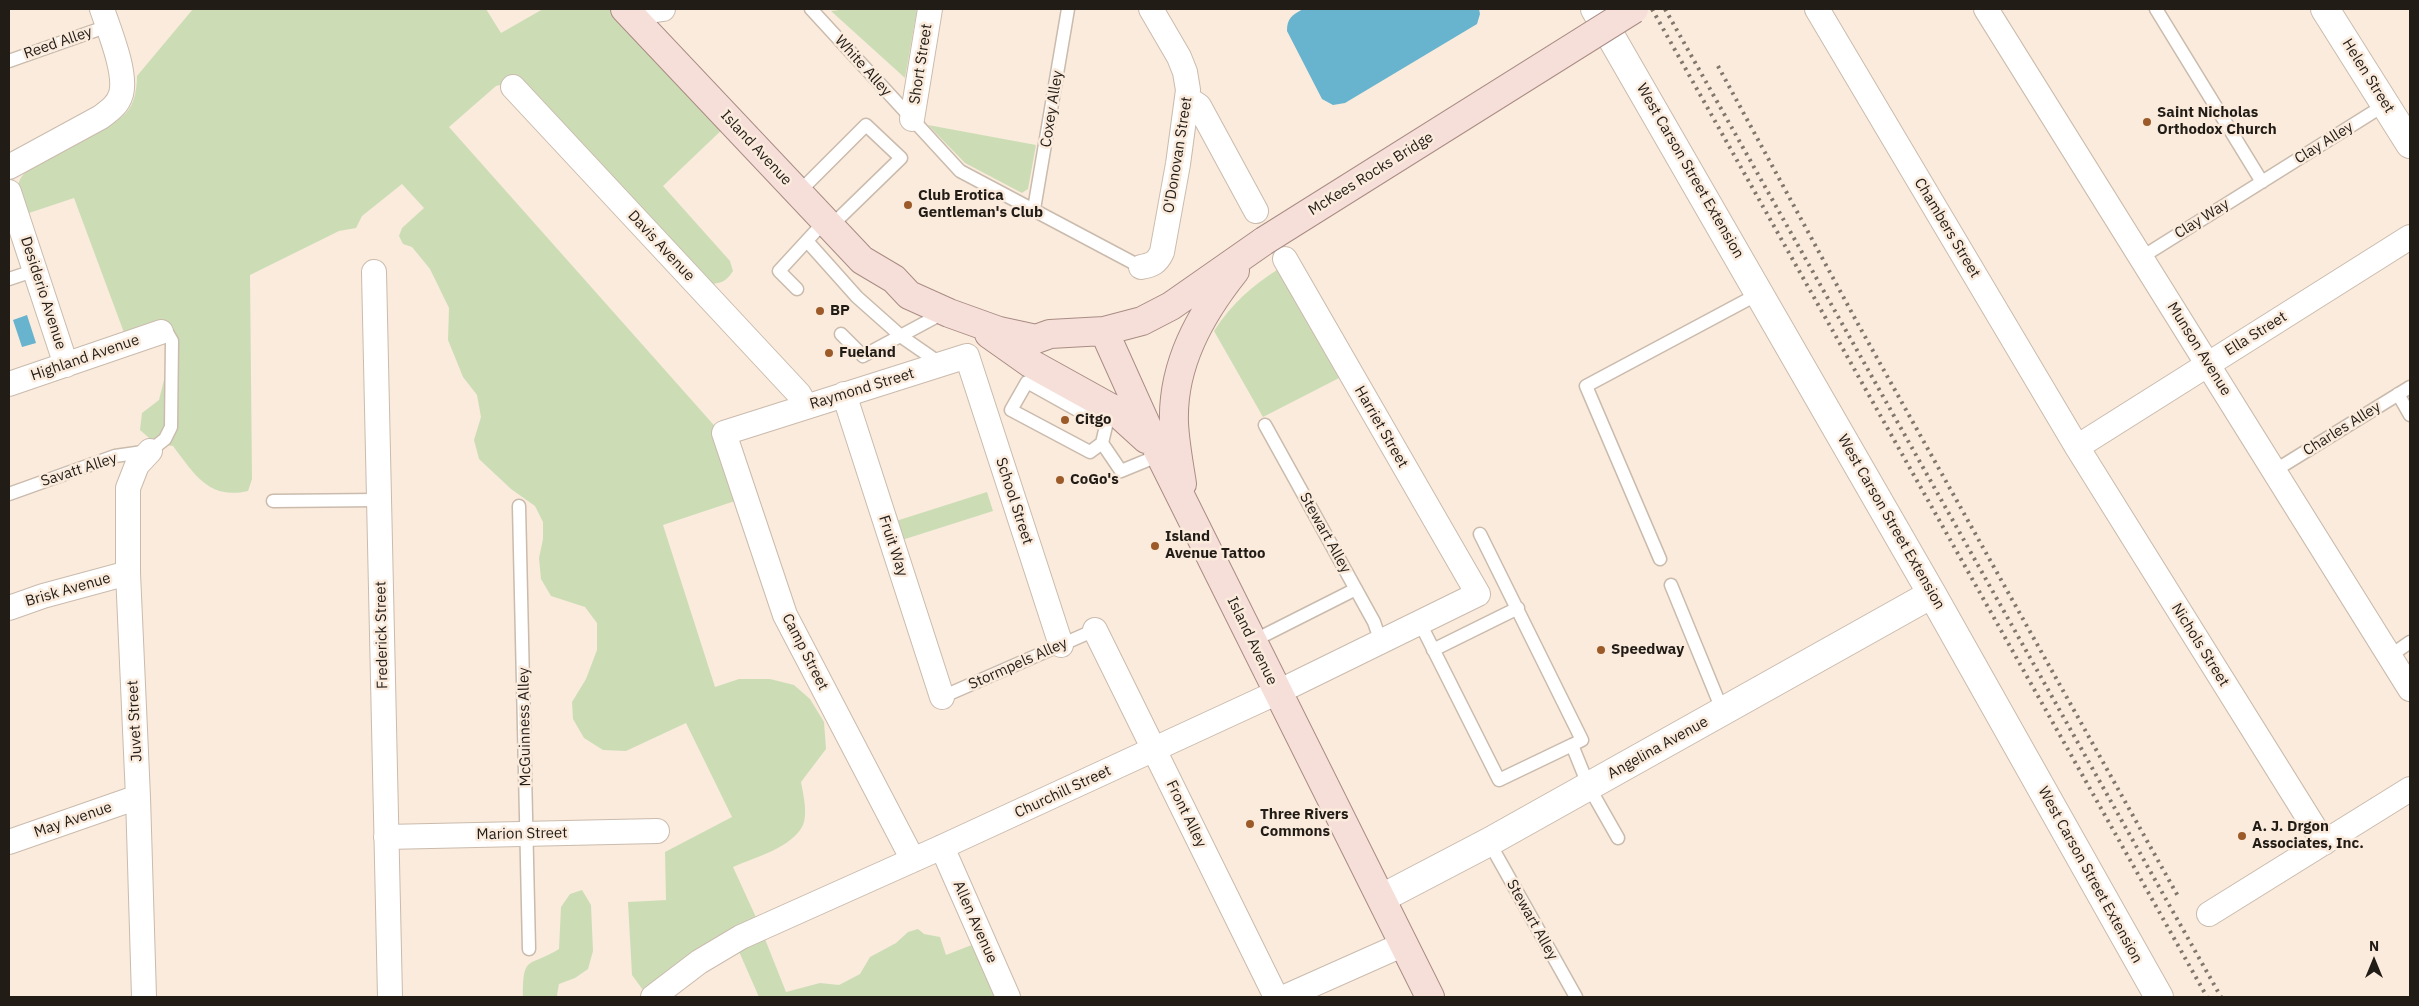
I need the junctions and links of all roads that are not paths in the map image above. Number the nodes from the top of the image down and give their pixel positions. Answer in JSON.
{"nodes":[{"id":1,"x":663,"y":9,"type":"edge"},
{"id":2,"x":811,"y":9,"type":"edge"},
{"id":3,"x":930,"y":9,"type":"edge"},
{"id":4,"x":1068,"y":9,"type":"edge"},
{"id":5,"x":1152,"y":9,"type":"edge"},
{"id":6,"x":1595,"y":9,"type":"edge"},
{"id":7,"x":1634,"y":9,"type":"edge"},
{"id":8,"x":1817,"y":9,"type":"edge"},
{"id":9,"x":1986,"y":9,"type":"edge"},
{"id":10,"x":2156,"y":9,"type":"edge"},
{"id":11,"x":627,"y":11,"type":"edge"},
{"id":12,"x":2331,"y":11,"type":"edge"},
{"id":13,"x":105,"y":18,"type":"edge"},
{"id":14,"x":9,"y":60,"type":"edge"},
{"id":15,"x":513,"y":87,"type":"dead end"},
{"id":16,"x":1187,"y":98,"type":"junction"},
{"id":17,"x":2386,"y":104,"type":"junction"},
{"id":18,"x":912,"y":119,"type":"junction"},
{"id":19,"x":2410,"y":144,"type":"edge"},
{"id":20,"x":9,"y":167,"type":"edge"},
{"id":21,"x":2262,"y":182,"type":"junction"},
{"id":22,"x":9,"y":192,"type":"edge"},
{"id":23,"x":798,"y":193,"type":"junction"},
{"id":24,"x":1034,"y":209,"type":"junction"},
{"id":25,"x":1256,"y":211,"type":"dead end"},
{"id":26,"x":821,"y":230,"type":"junction"},
{"id":27,"x":2410,"y":237,"type":"edge"},
{"id":28,"x":1260,"y":244,"type":"junction"},
{"id":29,"x":2142,"y":257,"type":"junction"},
{"id":30,"x":1285,"y":259,"type":"dead end"},
{"id":31,"x":1140,"y":267,"type":"joint"},
{"id":32,"x":36,"y":270,"type":"junction"},
{"id":33,"x":374,"y":272,"type":"dead end"},
{"id":34,"x":9,"y":279,"type":"edge"},
{"id":35,"x":894,"y":279,"type":"junction"},
{"id":36,"x":797,"y":289,"type":"dead end"},
{"id":37,"x":1760,"y":293,"type":"junction"},
{"id":38,"x":945,"y":312,"type":"junction"},
{"id":39,"x":974,"y":323,"type":"junction"},
{"id":40,"x":1104,"y":331,"type":"junction"},
{"id":41,"x":160,"y":332,"type":"joint"},
{"id":42,"x":841,"y":334,"type":"dead end"},
{"id":43,"x":1050,"y":334,"type":"junction"},
{"id":44,"x":902,"y":337,"type":"junction"},
{"id":45,"x":967,"y":356,"type":"junction"},
{"id":46,"x":941,"y":364,"type":"junction"},
{"id":47,"x":66,"y":365,"type":"junction"},
{"id":48,"x":2208,"y":365,"type":"junction"},
{"id":49,"x":1029,"y":373,"type":"junction"},
{"id":50,"x":9,"y":384,"type":"edge"},
{"id":51,"x":2410,"y":387,"type":"edge"},
{"id":52,"x":844,"y":394,"type":"junction"},
{"id":53,"x":2398,"y":394,"type":"junction"},
{"id":54,"x":806,"y":406,"type":"junction"},
{"id":55,"x":1011,"y":410,"type":"junction"},
{"id":56,"x":2410,"y":415,"type":"edge"},
{"id":57,"x":988,"y":418,"type":"junction"},
{"id":58,"x":1265,"y":425,"type":"dead end"},
{"id":59,"x":724,"y":433,"type":"joint"},
{"id":60,"x":1102,"y":443,"type":"junction"},
{"id":61,"x":2077,"y":447,"type":"junction"},
{"id":62,"x":150,"y":452,"type":"junction"},
{"id":63,"x":1159,"y":453,"type":"junction"},
{"id":64,"x":2274,"y":471,"type":"junction"},
{"id":65,"x":9,"y":494,"type":"edge"},
{"id":66,"x":379,"y":500,"type":"junction"},
{"id":67,"x":273,"y":501,"type":"dead end"},
{"id":68,"x":1185,"y":505,"type":"junction"},
{"id":69,"x":519,"y":506,"type":"dead end"},
{"id":70,"x":1480,"y":534,"type":"dead end"},
{"id":71,"x":1660,"y":559,"type":"dead end"},
{"id":72,"x":128,"y":573,"type":"junction"},
{"id":73,"x":1671,"y":585,"type":"dead end"},
{"id":74,"x":1356,"y":589,"type":"junction"},
{"id":75,"x":1478,"y":594,"type":"joint"},
{"id":76,"x":1932,"y":594,"type":"junction"},
{"id":77,"x":9,"y":608,"type":"edge"},
{"id":78,"x":1518,"y":608,"type":"junction"},
{"id":79,"x":1420,"y":623,"type":"junction"},
{"id":80,"x":1095,"y":630,"type":"joint"},
{"id":81,"x":1253,"y":642,"type":"junction"},
{"id":82,"x":1381,"y":642,"type":"junction"},
{"id":83,"x":2410,"y":642,"type":"edge"},
{"id":84,"x":1061,"y":645,"type":"junction"},
{"id":85,"x":1433,"y":650,"type":"junction"},
{"id":86,"x":2390,"y":656,"type":"junction"},
{"id":87,"x":2410,"y":689,"type":"edge"},
{"id":88,"x":1278,"y":692,"type":"junction"},
{"id":89,"x":942,"y":697,"type":"joint"},
{"id":90,"x":1723,"y":712,"type":"junction"},
{"id":91,"x":1572,"y":745,"type":"junction"},
{"id":92,"x":1154,"y":749,"type":"junction"},
{"id":93,"x":1589,"y":787,"type":"junction"},
{"id":94,"x":2410,"y":789,"type":"edge"},
{"id":95,"x":138,"y":797,"type":"junction"},
{"id":96,"x":657,"y":831,"type":"dead end"},
{"id":97,"x":528,"y":834,"type":"junction"},
{"id":98,"x":386,"y":837,"type":"junction"},
{"id":99,"x":1618,"y":838,"type":"dead end"},
{"id":100,"x":9,"y":842,"type":"edge"},
{"id":101,"x":1489,"y":842,"type":"junction"},
{"id":102,"x":2324,"y":843,"type":"junction"},
{"id":103,"x":942,"y":847,"type":"junction"},
{"id":104,"x":913,"y":860,"type":"junction"},
{"id":105,"x":1382,"y":898,"type":"junction"},
{"id":106,"x":2209,"y":914,"type":"dead end"},
{"id":107,"x":1404,"y":944,"type":"junction"},
{"id":108,"x":529,"y":949,"type":"dead end"},
{"id":109,"x":144,"y":997,"type":"edge"},
{"id":110,"x":390,"y":997,"type":"edge"},
{"id":111,"x":653,"y":997,"type":"edge"},
{"id":112,"x":1008,"y":997,"type":"edge"},
{"id":113,"x":1276,"y":997,"type":"edge"},
{"id":114,"x":1286,"y":997,"type":"edge"},
{"id":115,"x":1430,"y":997,"type":"edge"},
{"id":116,"x":1576,"y":997,"type":"edge"},
{"id":117,"x":2159,"y":997,"type":"edge"}],
"edges":[{"from":1,"to":11,"type":"street"},
{"from":2,"to":18,"type":"lane","name":"White Alley"},
{"from":3,"to":18,"type":"street","name":"Short Street"},
{"from":4,"to":24,"type":"lane","name":"Coxey Alley"},
{"from":5,"to":16,"type":"street","name":"O'Donovan Street"},
{"from":6,"to":37,"type":"street","name":"West Carson Street Extension"},
{"from":7,"to":28,"type":"main road","name":"McKees Rocks Bridge","bridge":true},
{"from":8,"to":61,"type":"street","name":"Chambers Street"},
{"from":9,"to":29,"type":"street","name":"Munson Avenue"},
{"from":10,"to":21,"type":"lane"},
{"from":11,"to":23,"type":"main road","name":"Island Avenue"},
{"from":12,"to":17,"type":"street","name":"Helen Street"},
{"from":13,"to":14,"type":"lane","name":"Reed Alley"},
{"from":13,"to":20,"type":"street"},
{"from":15,"to":54,"type":"street","name":"Davis Avenue"},
{"from":16,"to":25,"type":"street"},
{"from":16,"to":31,"type":"street","name":"O'Donovan Street"},
{"from":17,"to":19,"type":"street","name":"Helen Street"},
{"from":17,"to":21,"type":"lane","name":"Clay Alley"},
{"from":18,"to":24,"type":"lane","name":"White Alley"},
{"from":21,"to":29,"type":"lane","name":"Clay Way"},
{"from":22,"to":32,"type":"street","name":"Desiderio Avenue"},
{"from":23,"to":26,"type":"main road","name":"Island Avenue"},
{"from":23,"to":26,"type":"lane"},
{"from":24,"to":31,"type":"lane","name":"White Alley"},
{"from":26,"to":35,"type":"main road","name":"Island Avenue"},
{"from":26,"to":36,"type":"lane"},
{"from":26,"to":44,"type":"lane"},
{"from":27,"to":48,"type":"street","name":"Ella Street"},
{"from":28,"to":40,"type":"main road","name":"McKees Rocks Bridge"},
{"from":28,"to":68,"type":"main road"},
{"from":29,"to":48,"type":"street","name":"Munson Avenue"},
{"from":30,"to":75,"type":"street","name":"Harriet Street"},
{"from":32,"to":34,"type":"lane"},
{"from":32,"to":47,"type":"street","name":"Desiderio Avenue"},
{"from":33,"to":66,"type":"street","name":"Frederick Street"},
{"from":35,"to":38,"type":"main road","name":"Island Avenue"},
{"from":35,"to":43,"type":"main road","name":"Island Avenue"},
{"from":37,"to":71,"type":"lane"},
{"from":37,"to":76,"type":"street","name":"West Carson Street Extension"},
{"from":38,"to":39,"type":"main road","name":"Island Avenue"},
{"from":38,"to":44,"type":"lane"},
{"from":39,"to":43,"type":"main road","name":"Island Avenue"},
{"from":39,"to":45,"type":"street"},
{"from":39,"to":49,"type":"main road"},
{"from":40,"to":43,"type":"main road","name":"Island Avenue"},
{"from":40,"to":63,"type":"main road","name":"Island Avenue"},
{"from":41,"to":47,"type":"street","name":"Highland Avenue"},
{"from":41,"to":62,"type":"lane"},
{"from":42,"to":44,"type":"lane"},
{"from":44,"to":46,"type":"lane"},
{"from":45,"to":46,"type":"street","name":"Raymond Street"},
{"from":45,"to":57,"type":"street","name":"School Street"},
{"from":46,"to":52,"type":"street","name":"Raymond Street"},
{"from":47,"to":50,"type":"street","name":"Highland Avenue"},
{"from":48,"to":61,"type":"street","name":"Ella Street"},
{"from":48,"to":64,"type":"street","name":"Munson Avenue"},
{"from":49,"to":55,"type":"lane"},
{"from":49,"to":60,"type":"lane"},
{"from":49,"to":63,"type":"main road"},
{"from":51,"to":53,"type":"lane","name":"Charles Alley"},
{"from":52,"to":54,"type":"street","name":"Raymond Street"},
{"from":52,"to":89,"type":"street","name":"Fruit Way"},
{"from":53,"to":56,"type":"lane"},
{"from":53,"to":64,"type":"lane","name":"Charles Alley"},
{"from":54,"to":59,"type":"street","name":"Raymond Street"},
{"from":55,"to":57,"type":"lane"},
{"from":55,"to":60,"type":"lane"},
{"from":57,"to":84,"type":"street","name":"School Street"},
{"from":58,"to":74,"type":"lane","name":"Stewart Alley"},
{"from":59,"to":104,"type":"street","name":"Camp Street"},
{"from":60,"to":63,"type":"lane"},
{"from":61,"to":102,"type":"street","name":"Nichols Street"},
{"from":62,"to":65,"type":"lane","name":"Savatt Alley"},
{"from":62,"to":72,"type":"street","name":"Juvet Street"},
{"from":63,"to":68,"type":"main road","name":"Island Avenue"},
{"from":64,"to":86,"type":"street","name":"Munson Avenue"},
{"from":66,"to":67,"type":"lane"},
{"from":66,"to":98,"type":"street","name":"Frederick Street"},
{"from":68,"to":81,"type":"main road","name":"Island Avenue"},
{"from":69,"to":97,"type":"lane","name":"McGuinness Alley"},
{"from":70,"to":78,"type":"lane"},
{"from":72,"to":77,"type":"street","name":"Brisk Avenue"},
{"from":72,"to":95,"type":"street","name":"Juvet Street"},
{"from":73,"to":90,"type":"lane"},
{"from":74,"to":81,"type":"lane"},
{"from":74,"to":82,"type":"lane","name":"Stewart Alley"},
{"from":75,"to":79,"type":"street","name":"Churchill Street"},
{"from":76,"to":90,"type":"street","name":"Angelina Avenue"},
{"from":76,"to":117,"type":"street","name":"West Carson Street Extension"},
{"from":78,"to":85,"type":"lane"},
{"from":78,"to":91,"type":"lane"},
{"from":79,"to":82,"type":"street","name":"Churchill Street"},
{"from":79,"to":85,"type":"lane"},
{"from":80,"to":84,"type":"lane","name":"Stormpels Alley"},
{"from":80,"to":92,"type":"street","name":"Front Alley"},
{"from":81,"to":88,"type":"main road","name":"Island Avenue"},
{"from":82,"to":88,"type":"street","name":"Churchill Street"},
{"from":83,"to":86,"type":"lane"},
{"from":84,"to":89,"type":"lane","name":"Stormpels Alley"},
{"from":85,"to":91,"type":"lane"},
{"from":86,"to":87,"type":"street","name":"Munson Avenue"},
{"from":88,"to":92,"type":"street","name":"Churchill Street"},
{"from":88,"to":105,"type":"main road","name":"Island Avenue"},
{"from":90,"to":93,"type":"street","name":"Angelina Avenue"},
{"from":91,"to":93,"type":"lane"},
{"from":92,"to":103,"type":"street","name":"Churchill Street"},
{"from":92,"to":113,"type":"street","name":"Front Alley"},
{"from":93,"to":99,"type":"lane"},
{"from":93,"to":101,"type":"street","name":"Angelina Avenue"},
{"from":94,"to":102,"type":"street"},
{"from":95,"to":100,"type":"street","name":"May Avenue"},
{"from":95,"to":109,"type":"street","name":"Juvet Street"},
{"from":96,"to":97,"type":"street","name":"Marion Street"},
{"from":97,"to":98,"type":"street","name":"Marion Street"},
{"from":97,"to":108,"type":"lane","name":"McGuinness Alley"},
{"from":98,"to":110,"type":"street","name":"Frederick Street"},
{"from":101,"to":105,"type":"street","name":"Angelina Avenue"},
{"from":101,"to":116,"type":"lane","name":"Stewart Alley"},
{"from":102,"to":106,"type":"street"},
{"from":103,"to":104,"type":"street","name":"Churchill Street"},
{"from":103,"to":112,"type":"street","name":"Allen Avenue"},
{"from":104,"to":111,"type":"street","name":"Churchill Street"},
{"from":105,"to":107,"type":"main road","name":"Island Avenue"},
{"from":107,"to":114,"type":"street"},
{"from":107,"to":115,"type":"main road","name":"Island Avenue"}]}
